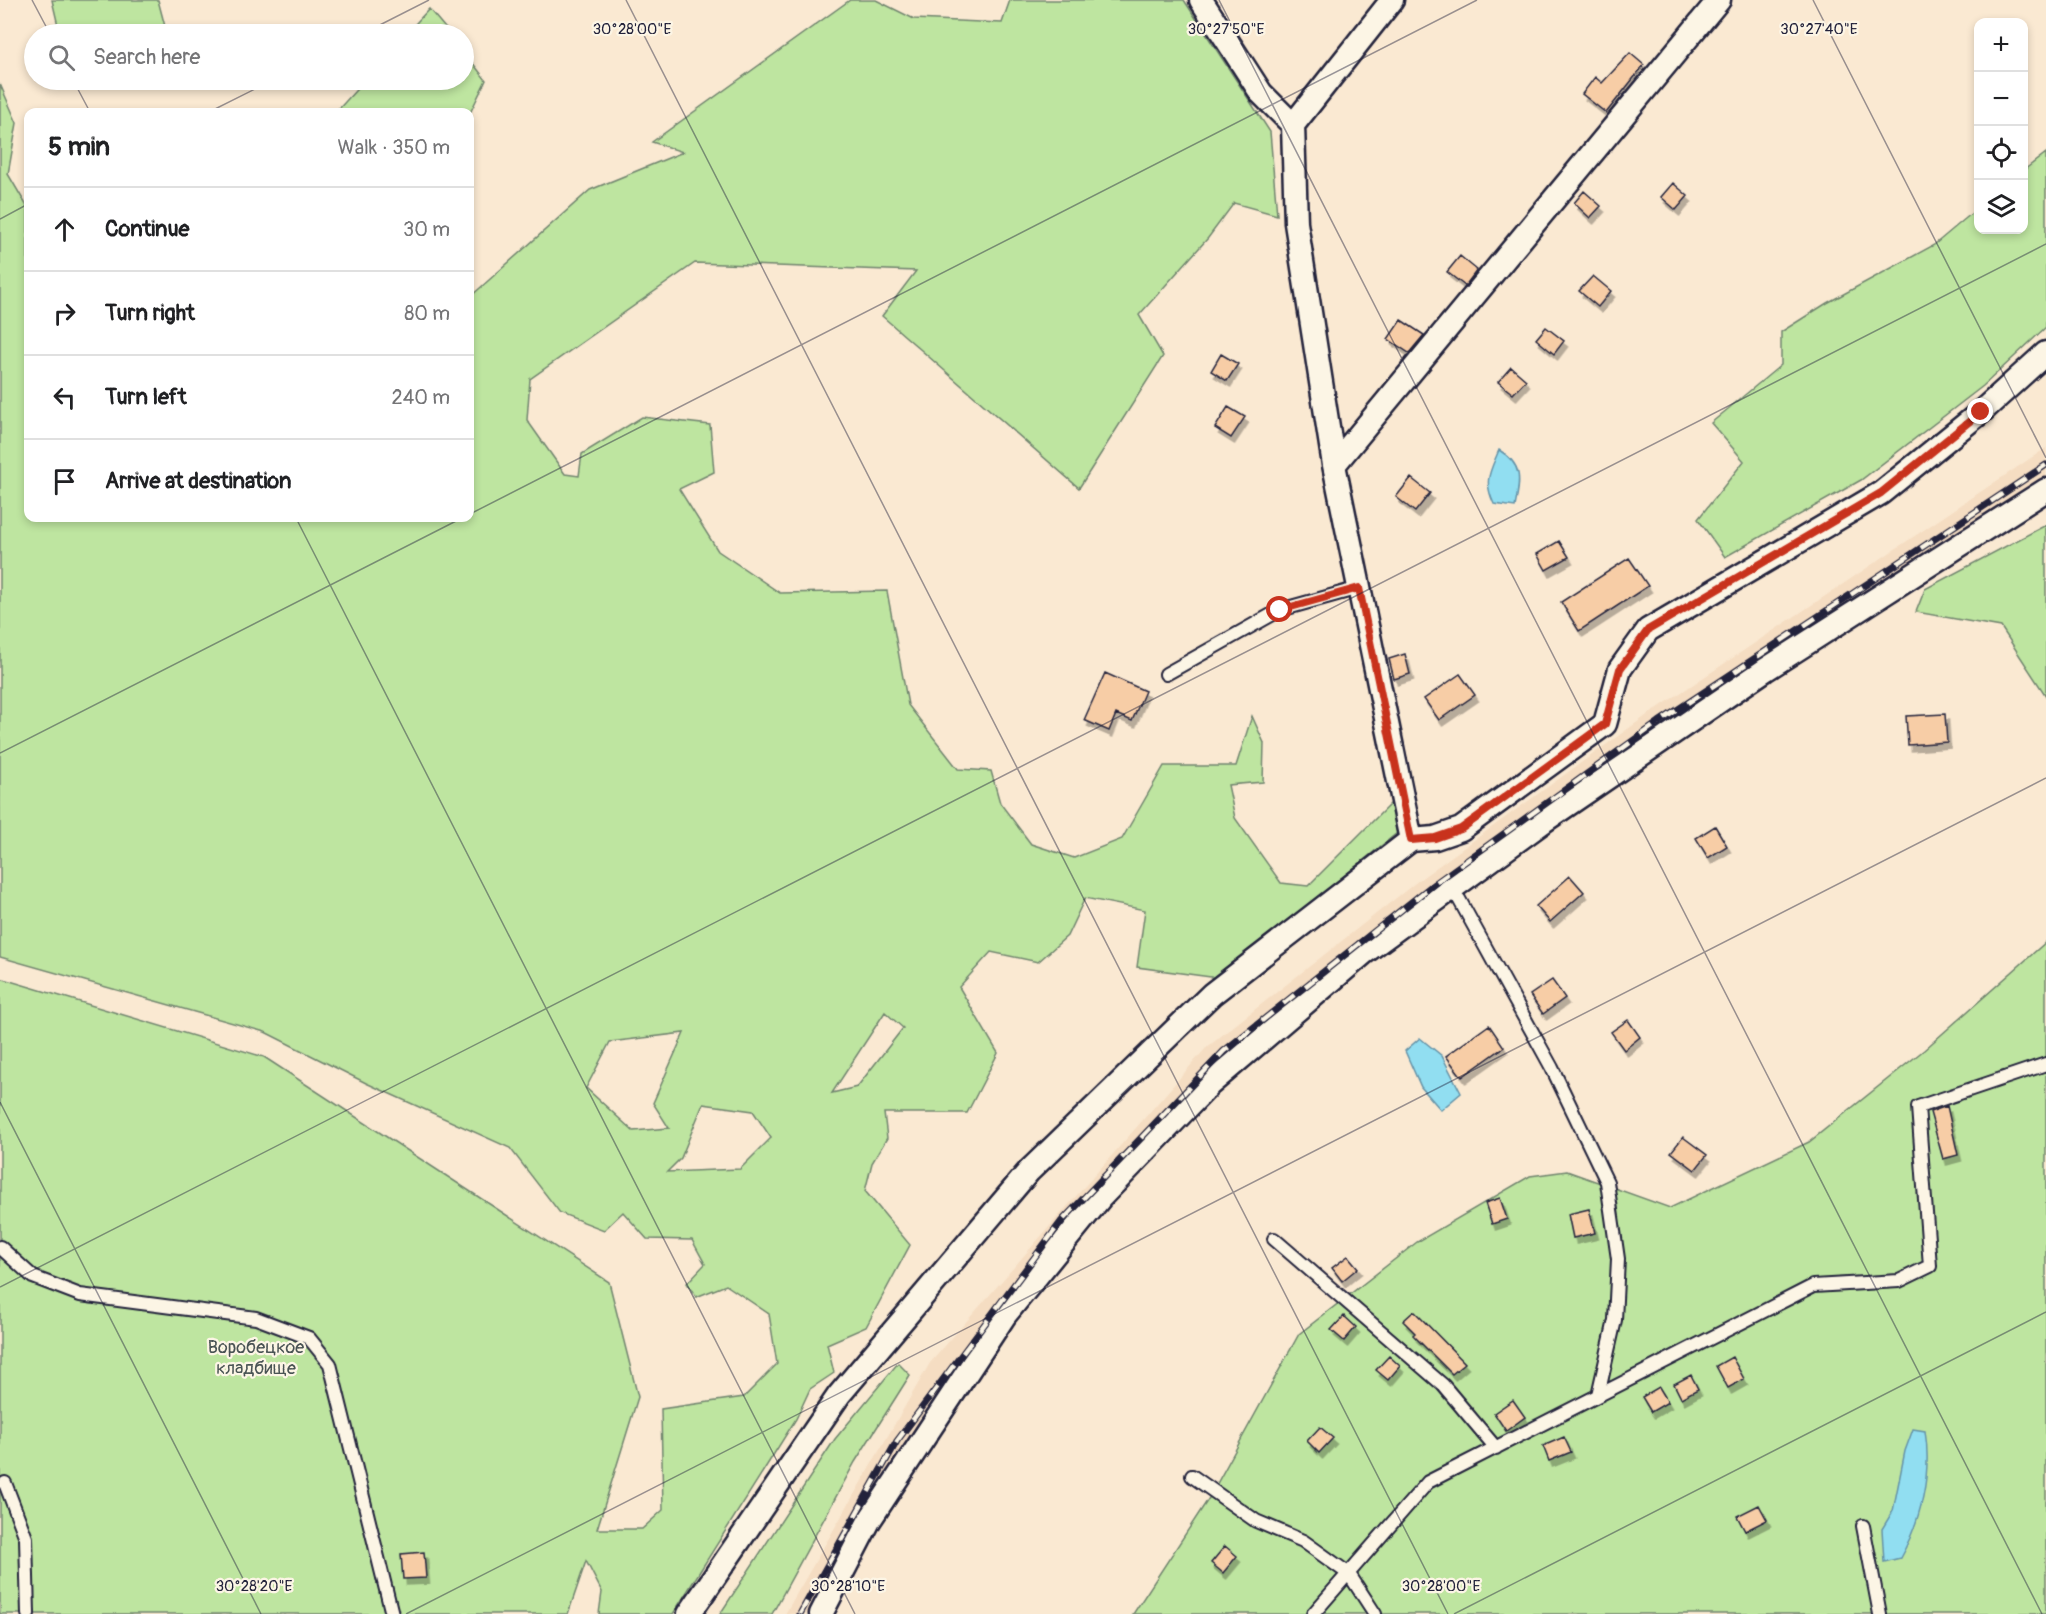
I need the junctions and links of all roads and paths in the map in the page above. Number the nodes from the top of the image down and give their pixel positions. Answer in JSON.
{"nodes":[{"id":1,"x":1201,"y":0,"type":"edge"},
{"id":2,"x":1392,"y":0,"type":"edge"},
{"id":3,"x":1719,"y":0,"type":"edge"},
{"id":4,"x":1293,"y":125,"type":"junction"},
{"id":5,"x":2046,"y":353,"type":"edge"},
{"id":6,"x":1334,"y":465,"type":"junction"},
{"id":7,"x":2046,"y":490,"type":"edge"},
{"id":8,"x":1359,"y":588,"type":"junction"},
{"id":9,"x":1166,"y":674,"type":"dead end"},
{"id":10,"x":1411,"y":840,"type":"junction"},
{"id":11,"x":1459,"y":899,"type":"dead end"},
{"id":12,"x":2046,"y":1064,"type":"edge"},
{"id":13,"x":1274,"y":1239,"type":"dead end"},
{"id":14,"x":0,"y":1247,"type":"edge"},
{"id":15,"x":1598,"y":1395,"type":"junction"},
{"id":16,"x":1496,"y":1448,"type":"junction"},
{"id":17,"x":1192,"y":1476,"type":"dead end"},
{"id":18,"x":6,"y":1483,"type":"dead end"},
{"id":19,"x":1863,"y":1526,"type":"dead end"},
{"id":20,"x":1349,"y":1574,"type":"junction"},
{"id":21,"x":28,"y":1614,"type":"edge"},
{"id":22,"x":392,"y":1614,"type":"edge"},
{"id":23,"x":689,"y":1614,"type":"edge"},
{"id":24,"x":821,"y":1614,"type":"edge"},
{"id":25,"x":1313,"y":1614,"type":"edge"},
{"id":26,"x":1375,"y":1614,"type":"edge"},
{"id":27,"x":1880,"y":1614,"type":"edge"}],
"edges":[{"from":1,"to":4,"type":"street"},
{"from":2,"to":4,"type":"street"},
{"from":3,"to":6,"type":"street"},
{"from":4,"to":6,"type":"street"},
{"from":5,"to":10,"type":"street"},
{"from":6,"to":8,"type":"street"},
{"from":7,"to":24,"type":"street"},
{"from":8,"to":9,"type":"lane"},
{"from":8,"to":10,"type":"street"},
{"from":10,"to":23,"type":"street"},
{"from":11,"to":15,"type":"lane"},
{"from":12,"to":15,"type":"lane"},
{"from":13,"to":16,"type":"lane"},
{"from":14,"to":22,"type":"lane"},
{"from":15,"to":16,"type":"lane"},
{"from":16,"to":20,"type":"lane"},
{"from":17,"to":20,"type":"lane"},
{"from":18,"to":21,"type":"lane"},
{"from":19,"to":27,"type":"lane"},
{"from":20,"to":25,"type":"lane"},
{"from":20,"to":26,"type":"lane"}]}
